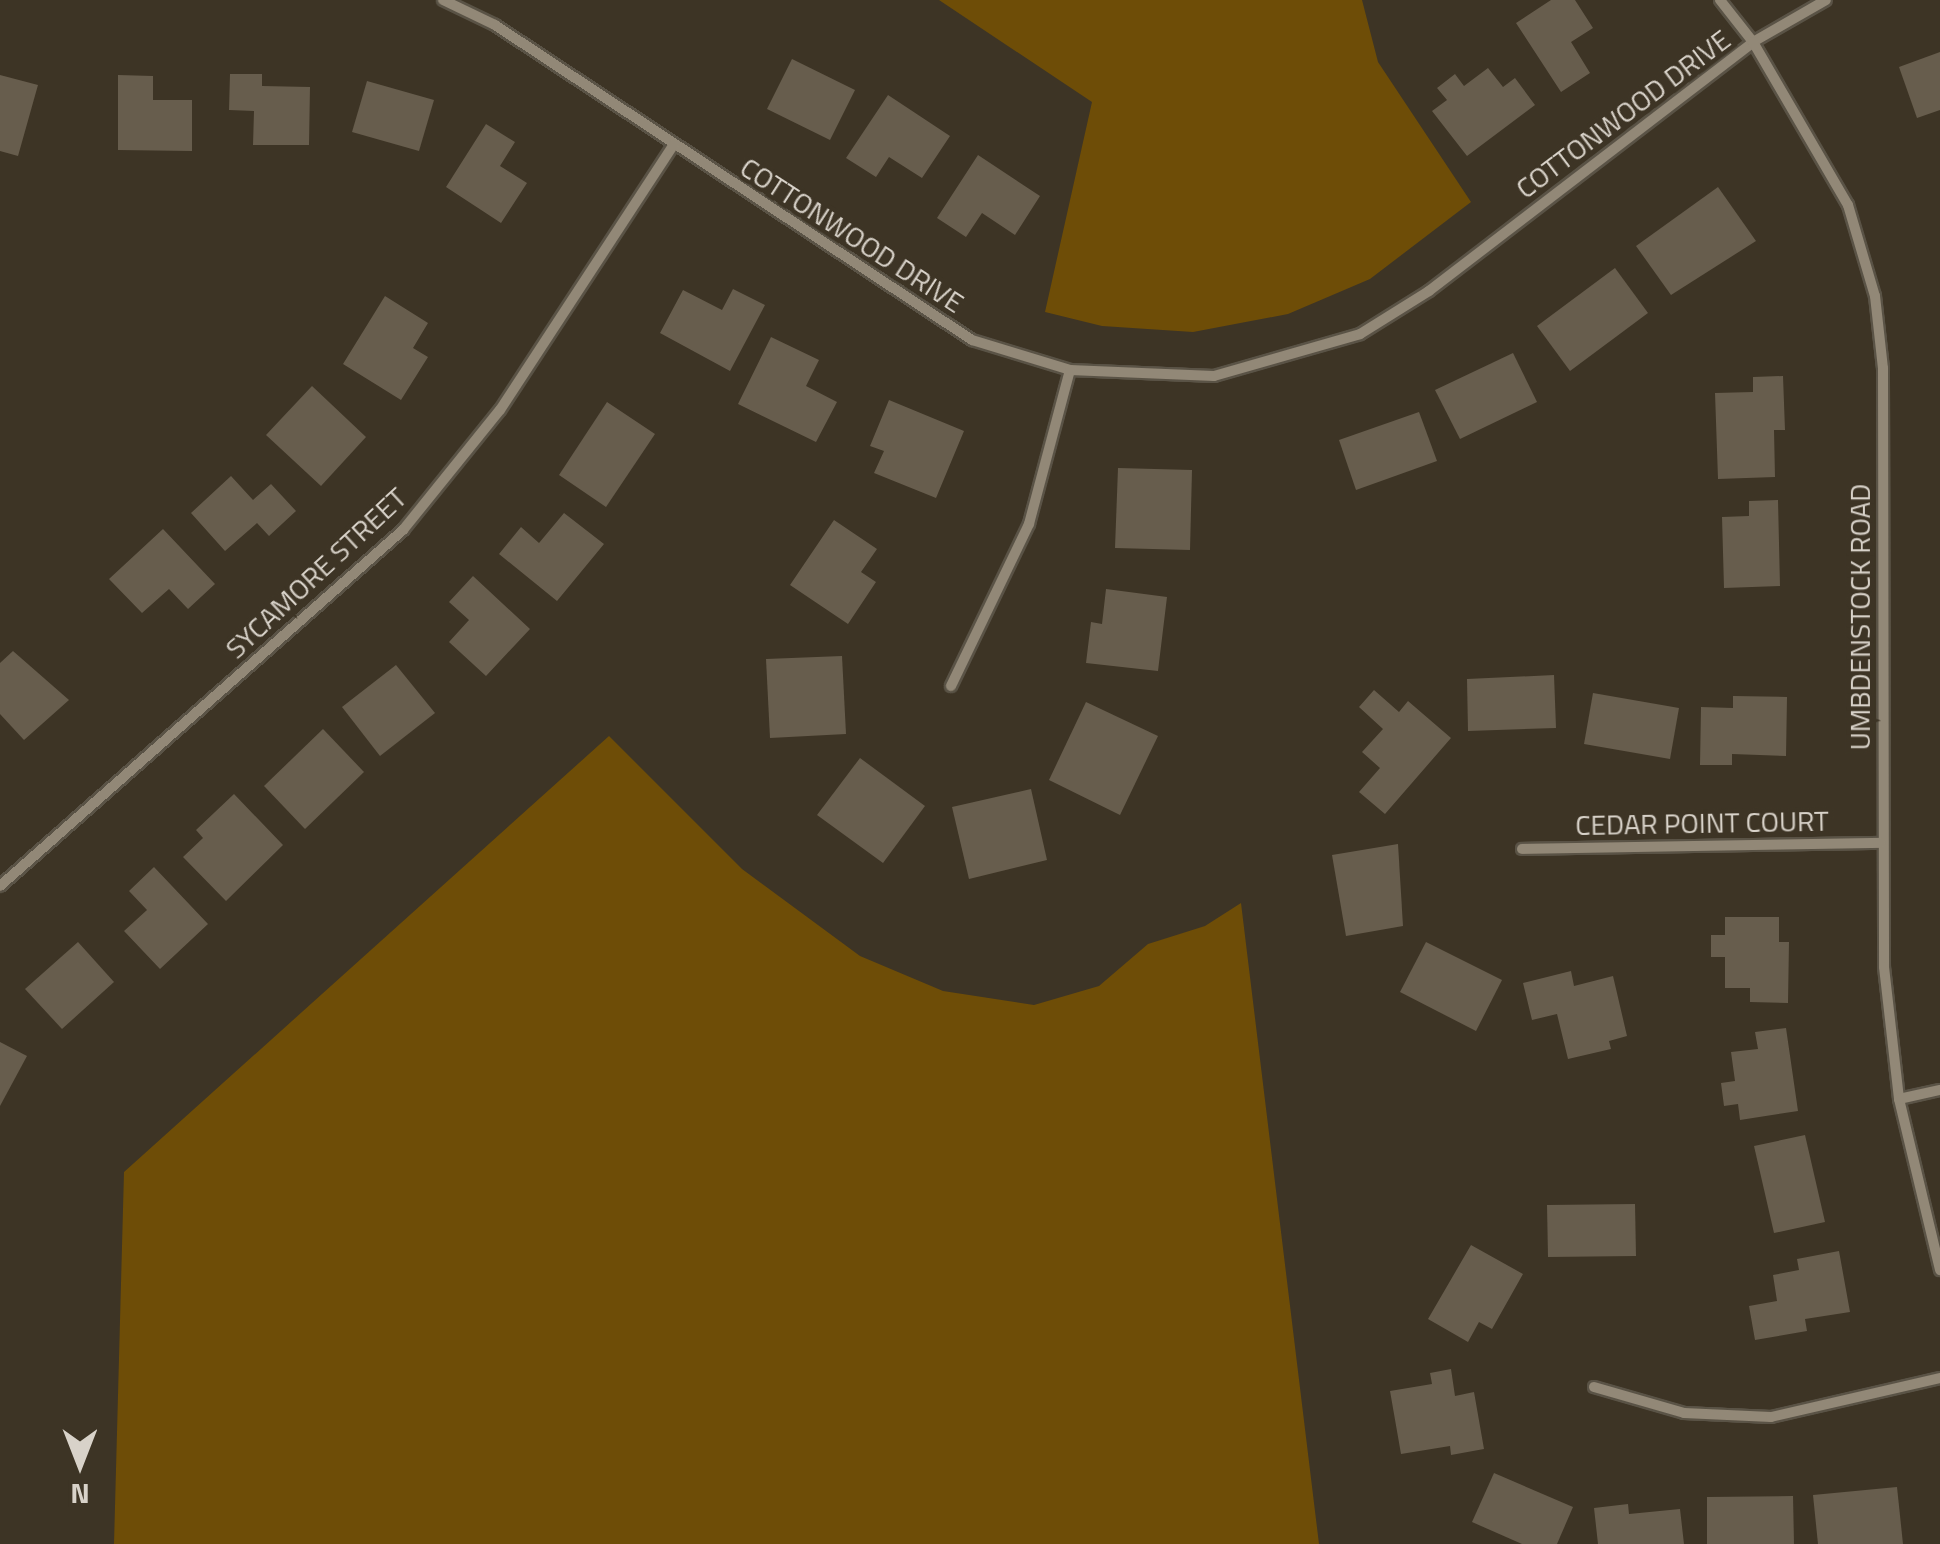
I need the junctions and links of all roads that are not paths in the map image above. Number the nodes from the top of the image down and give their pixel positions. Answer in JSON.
{"nodes":[{"id":1,"x":443,"y":0,"type":"edge"},
{"id":2,"x":1720,"y":0,"type":"edge"},
{"id":3,"x":1826,"y":0,"type":"edge"},
{"id":4,"x":1754,"y":42,"type":"junction"},
{"id":5,"x":674,"y":144,"type":"junction"},
{"id":6,"x":1070,"y":370,"type":"junction"},
{"id":7,"x":952,"y":686,"type":"dead end"},
{"id":8,"x":1881,"y":843,"type":"junction"},
{"id":9,"x":1522,"y":850,"type":"dead end"},
{"id":10,"x":1,"y":884,"type":"edge"},
{"id":11,"x":1940,"y":1090,"type":"edge"},
{"id":12,"x":1900,"y":1099,"type":"junction"},
{"id":13,"x":1940,"y":1270,"type":"edge"},
{"id":14,"x":1940,"y":1378,"type":"edge"},
{"id":15,"x":1594,"y":1387,"type":"dead end"}],
"edges":[{"from":1,"to":5,"type":"street","name":"COTTONWOOD DRIVE"},
{"from":2,"to":4,"type":"street","name":"UMBDENSTOCK ROAD"},
{"from":3,"to":4,"type":"street","name":"COTTONWOOD DRIVE"},
{"from":4,"to":6,"type":"street","name":"COTTONWOOD DRIVE"},
{"from":4,"to":8,"type":"street","name":"UMBDENSTOCK ROAD"},
{"from":5,"to":6,"type":"street","name":"COTTONWOOD DRIVE"},
{"from":5,"to":10,"type":"street","name":"SYCAMORE STREET"},
{"from":6,"to":7,"type":"street"},
{"from":8,"to":9,"type":"street","name":"CEDAR POINT COURT"},
{"from":8,"to":12,"type":"street","name":"UMBDENSTOCK ROAD"},
{"from":11,"to":12,"type":"street"},
{"from":12,"to":13,"type":"street","name":"UMBDENSTOCK ROAD"},
{"from":14,"to":15,"type":"street"}]}
